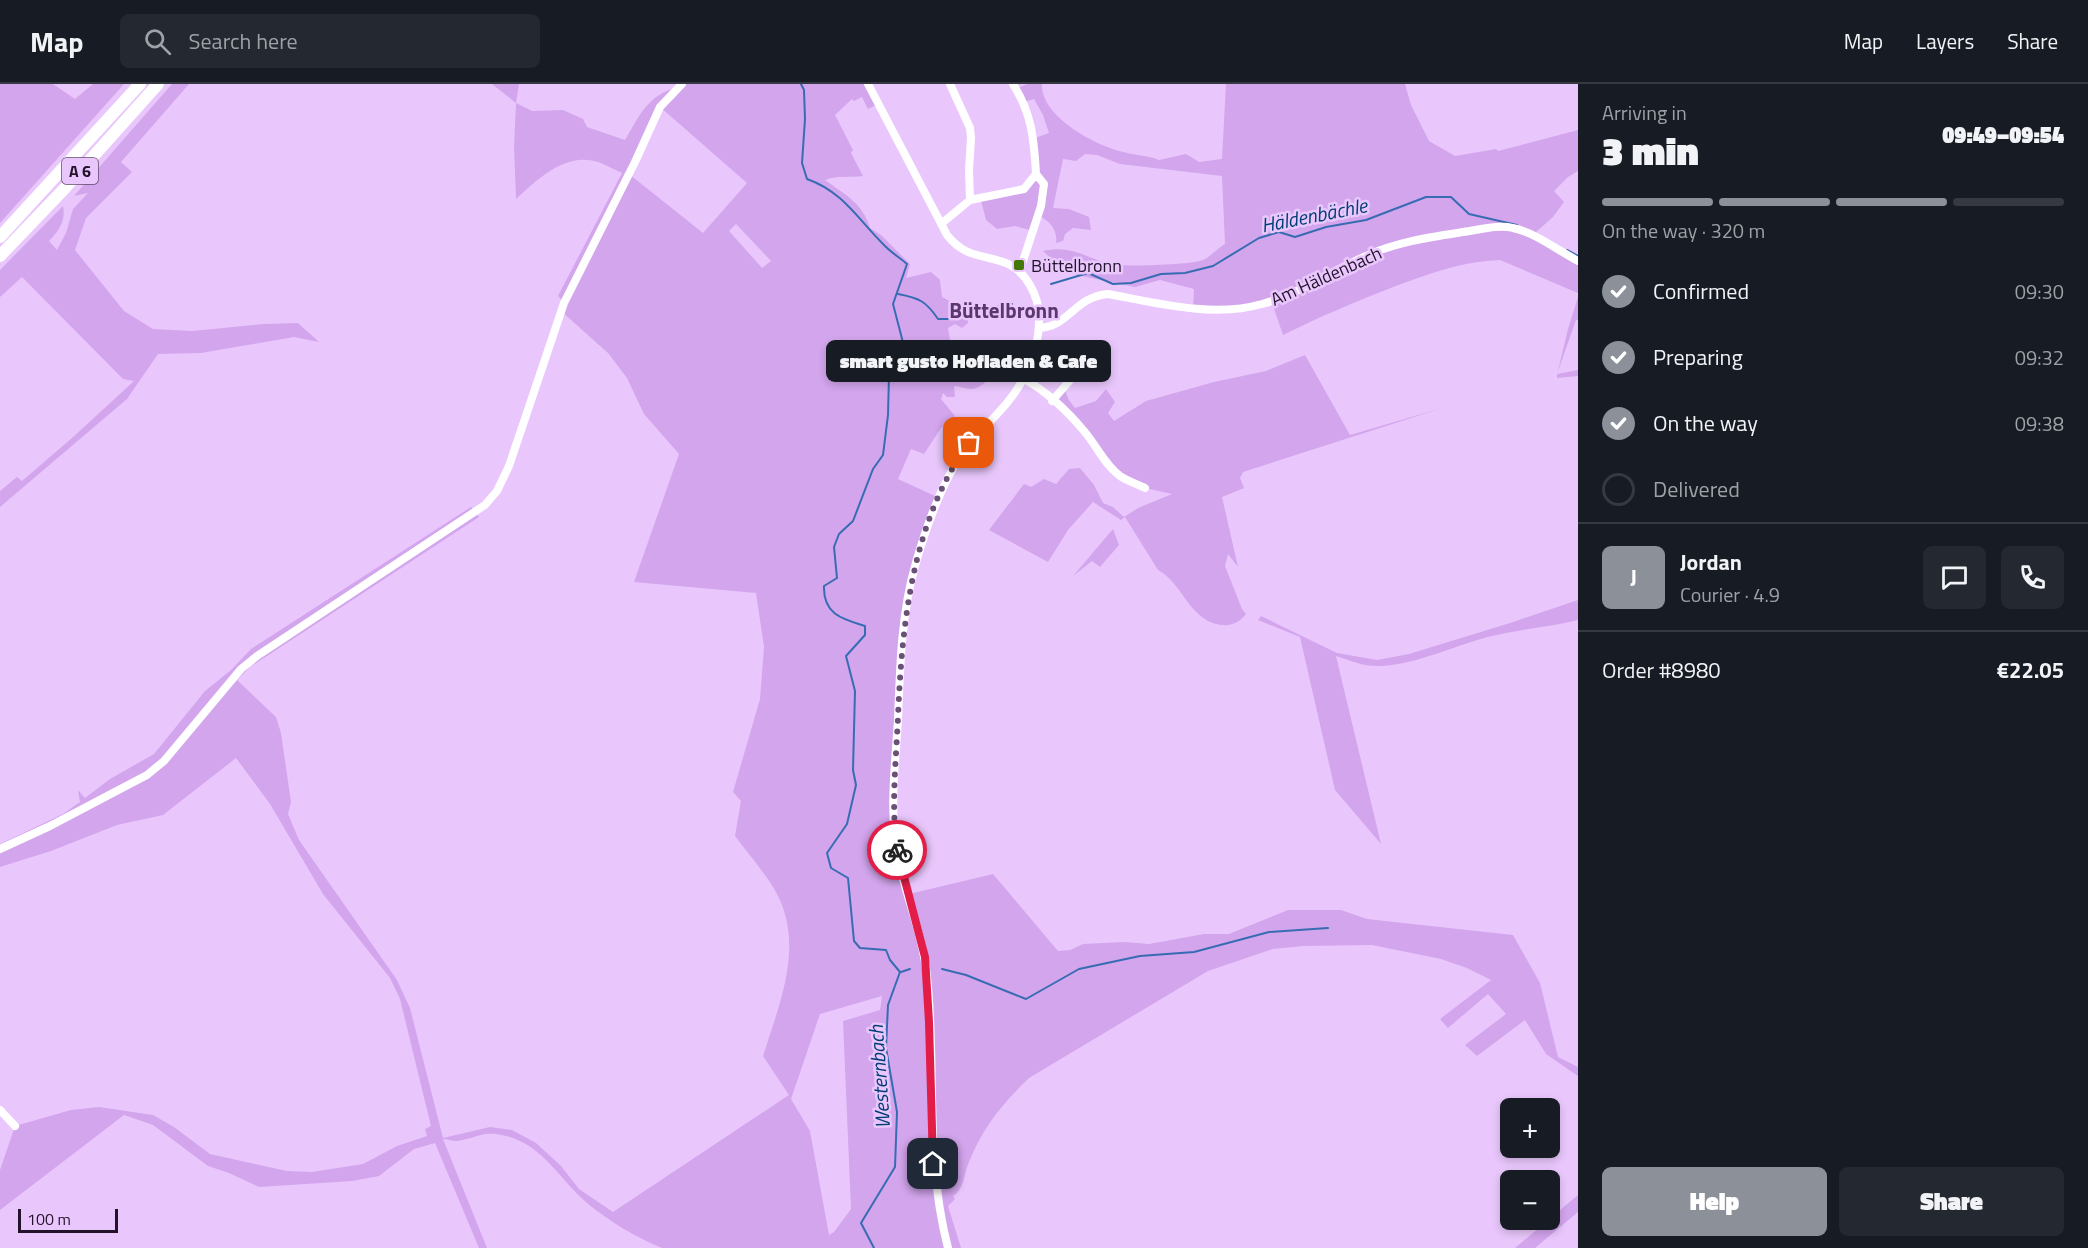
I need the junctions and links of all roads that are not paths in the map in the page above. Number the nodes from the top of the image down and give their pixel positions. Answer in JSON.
{"nodes":[{"id":1,"x":140,"y":84,"type":"edge"},
{"id":2,"x":158,"y":84,"type":"edge"},
{"id":3,"x":682,"y":84,"type":"edge"},
{"id":4,"x":868,"y":84,"type":"edge"},
{"id":5,"x":950,"y":84,"type":"edge"},
{"id":6,"x":1013,"y":84,"type":"edge"},
{"id":7,"x":1035,"y":174,"type":"junction"},
{"id":8,"x":970,"y":200,"type":"junction"},
{"id":9,"x":941,"y":224,"type":"junction"},
{"id":10,"x":0,"y":237,"type":"edge"},
{"id":11,"x":0,"y":256,"type":"edge"},
{"id":12,"x":1578,"y":261,"type":"edge"},
{"id":13,"x":1013,"y":267,"type":"junction"},
{"id":14,"x":1039,"y":328,"type":"junction"},
{"id":15,"x":1034,"y":352,"type":"junction"},
{"id":16,"x":965,"y":355,"type":"dead end"},
{"id":17,"x":1024,"y":379,"type":"junction"},
{"id":18,"x":1071,"y":379,"type":"dead end"},
{"id":19,"x":1052,"y":401,"type":"junction"},
{"id":20,"x":1145,"y":488,"type":"dead end"},
{"id":21,"x":0,"y":849,"type":"edge"},
{"id":22,"x":0,"y":1110,"type":"edge"},
{"id":23,"x":15,"y":1126,"type":"dead end"},
{"id":24,"x":948,"y":1248,"type":"edge"}],
"edges":[{"from":1,"to":10,"type":"highway","number":"A 6"},
{"from":2,"to":11,"type":"highway","number":"A 6"},
{"from":3,"to":21,"type":"street"},
{"from":4,"to":9,"type":"street"},
{"from":5,"to":8,"type":"street"},
{"from":6,"to":7,"type":"street"},
{"from":7,"to":8,"type":"street"},
{"from":7,"to":13,"type":"street"},
{"from":8,"to":9,"type":"street"},
{"from":9,"to":13,"type":"street"},
{"from":12,"to":14,"type":"street","name":"Am Häldenbach"},
{"from":13,"to":14,"type":"street"},
{"from":14,"to":15,"type":"street"},
{"from":15,"to":16,"type":"street"},
{"from":15,"to":17,"type":"street"},
{"from":17,"to":19,"type":"street"},
{"from":17,"to":24,"type":"street"},
{"from":18,"to":19,"type":"street"},
{"from":19,"to":20,"type":"street"},
{"from":22,"to":23,"type":"street"}]}
